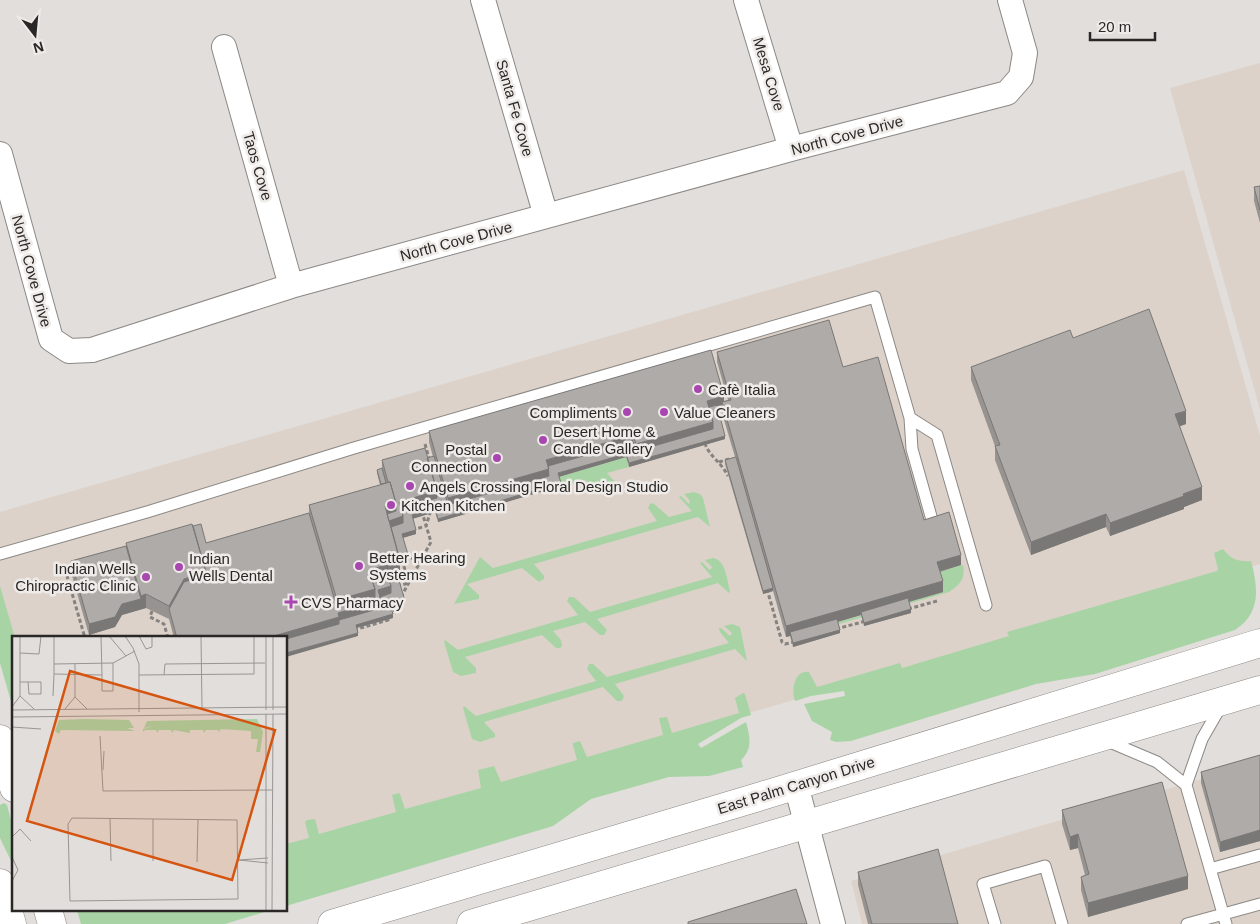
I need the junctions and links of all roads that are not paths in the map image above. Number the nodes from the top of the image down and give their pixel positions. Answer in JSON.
{"nodes":[{"id":1,"x":483,"y":0,"type":"edge"},
{"id":2,"x":746,"y":0,"type":"edge"},
{"id":3,"x":1010,"y":0,"type":"edge"},
{"id":4,"x":224,"y":47,"type":"dead end"},
{"id":5,"x":792,"y":149,"type":"junction"},
{"id":6,"x":0,"y":154,"type":"edge"},
{"id":7,"x":546,"y":216,"type":"junction"},
{"id":8,"x":292,"y":286,"type":"junction"},
{"id":9,"x":910,"y":418,"type":"junction"},
{"id":10,"x":934,"y":527,"type":"edge"},
{"id":11,"x":0,"y":554,"type":"edge"},
{"id":12,"x":986,"y":604,"type":"dead end"},
{"id":13,"x":1260,"y":643,"type":"edge"},
{"id":14,"x":1260,"y":690,"type":"edge"},
{"id":15,"x":1225,"y":701,"type":"junction"},
{"id":16,"x":1100,"y":738,"type":"junction"},
{"id":17,"x":0,"y":739,"type":"edge"},
{"id":18,"x":12,"y":781,"type":"edge"},
{"id":19,"x":1186,"y":784,"type":"junction"},
{"id":20,"x":796,"y":785,"type":"junction"},
{"id":21,"x":806,"y":825,"type":"junction"},
{"id":22,"x":1260,"y":855,"type":"edge"},
{"id":23,"x":1210,"y":869,"type":"junction"},
{"id":24,"x":0,"y":883,"type":"edge"},
{"id":25,"x":1260,"y":904,"type":"edge"},
{"id":26,"x":1225,"y":919,"type":"edge"},
{"id":27,"x":12,"y":924,"type":"edge"},
{"id":28,"x":332,"y":924,"type":"edge"},
{"id":29,"x":471,"y":924,"type":"edge"},
{"id":30,"x":833,"y":924,"type":"edge"},
{"id":31,"x":995,"y":924,"type":"edge"},
{"id":32,"x":1062,"y":924,"type":"edge"},
{"id":33,"x":1187,"y":924,"type":"edge"}],
"edges":[{"from":1,"to":7,"type":"street","name":"Santa Fe Cove"},
{"from":2,"to":5,"type":"street","name":"Mesa Cove"},
{"from":3,"to":5,"type":"street","name":"North Cove Drive"},
{"from":4,"to":8,"type":"street","name":"Taos Cove"},
{"from":5,"to":7,"type":"street","name":"North Cove Drive"},
{"from":6,"to":8,"type":"street","name":"North Cove Drive"},
{"from":7,"to":8,"type":"street","name":"North Cove Drive"},
{"from":9,"to":10,"type":"lane"},
{"from":9,"to":11,"type":"lane"},
{"from":9,"to":12,"type":"lane"},
{"from":13,"to":20,"type":"main road","name":"East Palm Canyon Drive"},
{"from":14,"to":15,"type":"main road"},
{"from":15,"to":16,"type":"main road"},
{"from":15,"to":19,"type":"lane"},
{"from":16,"to":19,"type":"lane"},
{"from":16,"to":21,"type":"main road"},
{"from":17,"to":18,"type":"main road"},
{"from":19,"to":23,"type":"lane"},
{"from":20,"to":21,"type":"street"},
{"from":20,"to":28,"type":"main road","name":"East Palm Canyon Drive"},
{"from":21,"to":29,"type":"main road"},
{"from":21,"to":30,"type":"street"},
{"from":22,"to":23,"type":"lane"},
{"from":23,"to":26,"type":"lane"},
{"from":24,"to":27,"type":"main road"},
{"from":25,"to":26,"type":"lane"},
{"from":26,"to":33,"type":"lane"},
{"from":31,"to":32,"type":"lane"}]}
